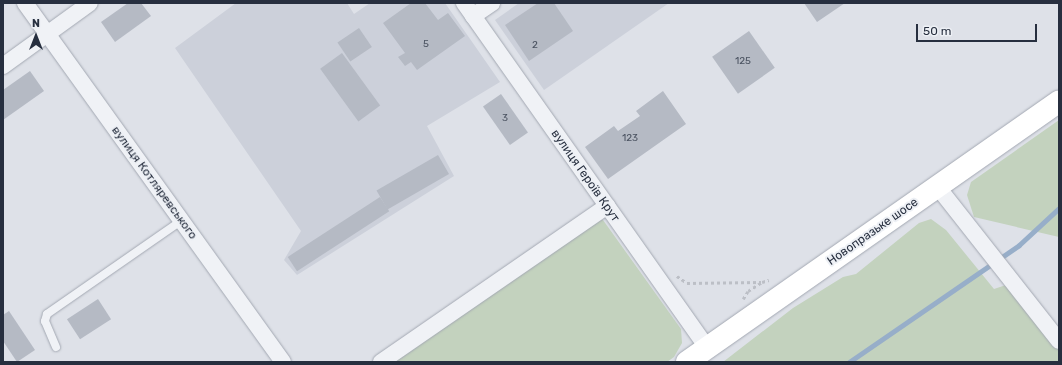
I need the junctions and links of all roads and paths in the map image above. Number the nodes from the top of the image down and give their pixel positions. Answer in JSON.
{"nodes":[{"id":1,"x":25,"y":3,"type":"edge"},
{"id":2,"x":90,"y":3,"type":"edge"},
{"id":3,"x":464,"y":3,"type":"edge"},
{"id":4,"x":492,"y":3,"type":"edge"},
{"id":5,"x":473,"y":16,"type":"junction"},
{"id":6,"x":47,"y":35,"type":"junction"},
{"id":7,"x":3,"y":66,"type":"edge"},
{"id":8,"x":1059,"y":102,"type":"edge"},
{"id":9,"x":937,"y":186,"type":"junction"},
{"id":10,"x":607,"y":206,"type":"junction"},
{"id":11,"x":182,"y":221,"type":"junction"},
{"id":12,"x":675,"y":275,"type":"dead end"},
{"id":13,"x":762,"y":282,"type":"dead end"},
{"id":14,"x":1059,"y":341,"type":"edge"},
{"id":15,"x":56,"y":347,"type":"dead end"},
{"id":16,"x":707,"y":348,"type":"junction"},
{"id":17,"x":283,"y":362,"type":"edge"},
{"id":18,"x":381,"y":362,"type":"edge"},
{"id":19,"x":687,"y":362,"type":"edge"}],
"edges":[{"from":1,"to":6,"type":"street","name":"вулиця Котляревського"},
{"from":2,"to":6,"type":"street"},
{"from":3,"to":5,"type":"street","name":"вулиця Героїв Крут"},
{"from":4,"to":5,"type":"street"},
{"from":5,"to":10,"type":"street","name":"вулиця Героїв Крут"},
{"from":6,"to":7,"type":"street"},
{"from":6,"to":11,"type":"street","name":"вулиця Котляревського"},
{"from":8,"to":9,"type":"main road","name":"Новопразьке шосе"},
{"from":9,"to":14,"type":"street"},
{"from":9,"to":16,"type":"main road","name":"Новопразьке шосе"},
{"from":10,"to":16,"type":"street","name":"вулиця Героїв Крут"},
{"from":10,"to":18,"type":"street"},
{"from":11,"to":15,"type":"lane"},
{"from":11,"to":17,"type":"street","name":"вулиця Котляревського"},
{"from":12,"to":13,"type":"path"},
{"from":16,"to":19,"type":"main road","name":"Новопразьке шосе"}]}
